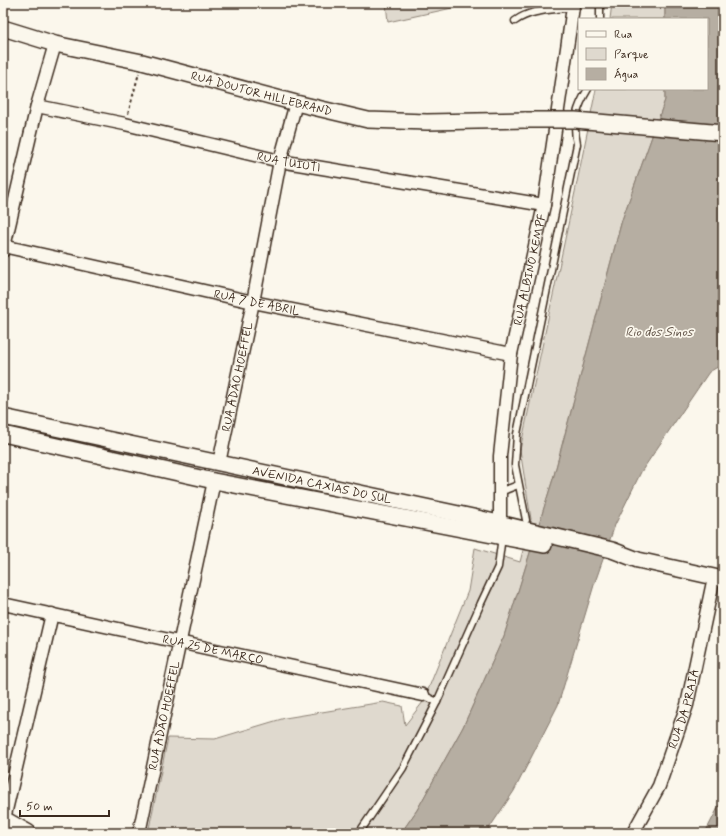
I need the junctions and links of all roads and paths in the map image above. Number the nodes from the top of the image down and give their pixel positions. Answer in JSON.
{"nodes":[{"id":1,"x":600,"y":3,"type":"edge"},
{"id":2,"x":573,"y":5,"type":"edge"},
{"id":3,"x":600,"y":18,"type":"edge"},
{"id":4,"x":516,"y":21,"type":"dead end"},
{"id":5,"x":3,"y":28,"type":"edge"},
{"id":6,"x":55,"y":44,"type":"junction"},
{"id":7,"x":142,"y":62,"type":"junction"},
{"id":8,"x":587,"y":90,"type":"edge"},
{"id":9,"x":296,"y":103,"type":"junction"},
{"id":10,"x":37,"y":106,"type":"junction"},
{"id":11,"x":125,"y":124,"type":"junction"},
{"id":12,"x":723,"y":134,"type":"edge"},
{"id":13,"x":280,"y":161,"type":"junction"},
{"id":14,"x":544,"y":205,"type":"junction"},
{"id":15,"x":3,"y":248,"type":"edge"},
{"id":16,"x":253,"y":302,"type":"junction"},
{"id":17,"x":512,"y":354,"type":"junction"},
{"id":18,"x":3,"y":417,"type":"edge"},
{"id":19,"x":3,"y":434,"type":"edge"},
{"id":20,"x":219,"y":463,"type":"junction"},
{"id":21,"x":214,"y":481,"type":"junction"},
{"id":22,"x":518,"y":485,"type":"junction"},
{"id":23,"x":500,"y":492,"type":"junction"},
{"id":24,"x":500,"y":530,"type":"junction"},
{"id":25,"x":528,"y":531,"type":"junction"},
{"id":26,"x":719,"y":578,"type":"edge"},
{"id":27,"x":3,"y":604,"type":"edge"},
{"id":28,"x":52,"y":614,"type":"junction"},
{"id":29,"x":179,"y":642,"type":"junction"},
{"id":30,"x":423,"y":695,"type":"joint"},
{"id":31,"x":437,"y":702,"type":"junction"},
{"id":32,"x":6,"y":826,"type":"edge"},
{"id":33,"x":28,"y":833,"type":"edge"},
{"id":34,"x":139,"y":833,"type":"edge"},
{"id":35,"x":358,"y":833,"type":"edge"},
{"id":36,"x":633,"y":833,"type":"edge"}],
"edges":[{"from":1,"to":3,"type":"lane"},
{"from":2,"to":4,"type":"lane"},
{"from":2,"to":14,"type":"street","name":"RUA ALBINO KEMPF"},
{"from":5,"to":6,"type":"street","name":"RUA DOUTOR HILLEBRAND"},
{"from":6,"to":7,"type":"street","name":"RUA DOUTOR HILLEBRAND"},
{"from":6,"to":10,"type":"street"},
{"from":7,"to":9,"type":"street","name":"RUA DOUTOR HILLEBRAND"},
{"from":7,"to":11,"type":"path"},
{"from":8,"to":22,"type":"lane"},
{"from":9,"to":12,"type":"street","name":"RUA DOUTOR HILLEBRAND","bridge":true},
{"from":9,"to":13,"type":"street","name":"RUA ADÃO HOEFFEL"},
{"from":10,"to":11,"type":"street","name":"RUA TUIUTI"},
{"from":10,"to":15,"type":"street"},
{"from":11,"to":13,"type":"street","name":"RUA TUIUTI"},
{"from":13,"to":14,"type":"street","name":"RUA TUIUTI"},
{"from":13,"to":16,"type":"street","name":"RUA ADÃO HOEFFEL"},
{"from":14,"to":17,"type":"street","name":"RUA ALBINO KEMPF"},
{"from":15,"to":16,"type":"street","name":"RUA 7 DE ABRIL"},
{"from":16,"to":17,"type":"street","name":"RUA 7 DE ABRIL"},
{"from":16,"to":20,"type":"street","name":"RUA ADÃO HOEFFEL"},
{"from":17,"to":23,"type":"street","name":"RUA ALBINO KEMPF"},
{"from":18,"to":20,"type":"street","name":"AVENIDA CAXIAS DO SUL"},
{"from":19,"to":21,"type":"street","name":"AVENIDA CAXIAS DO SUL"},
{"from":20,"to":24,"type":"street","name":"AVENIDA CAXIAS DO SUL"},
{"from":21,"to":24,"type":"street","name":"AVENIDA CAXIAS DO SUL"},
{"from":21,"to":29,"type":"street","name":"RUA ADÃO HOEFFEL"},
{"from":22,"to":23,"type":"lane"},
{"from":22,"to":25,"type":"lane"},
{"from":23,"to":24,"type":"street","name":"RUA ALBINO KEMPF"},
{"from":24,"to":25,"type":"street","name":"AVENIDA CAXIAS DO SUL"},
{"from":24,"to":31,"type":"lane"},
{"from":25,"to":26,"type":"street","name":"AVENIDA CAXIAS DO SUL"},
{"from":26,"to":36,"type":"street","name":"RUA DA PRAIA"},
{"from":27,"to":28,"type":"street","name":"RUA 25 DE MARÇO"},
{"from":28,"to":29,"type":"street","name":"RUA 25 DE MARÇO"},
{"from":28,"to":32,"type":"street"},
{"from":29,"to":30,"type":"street","name":"RUA 25 DE MARÇO"},
{"from":29,"to":34,"type":"street","name":"RUA ADÃO HOEFFEL"},
{"from":30,"to":31,"type":"lane"},
{"from":31,"to":35,"type":"lane"},
{"from":32,"to":33,"type":"main road"}]}
